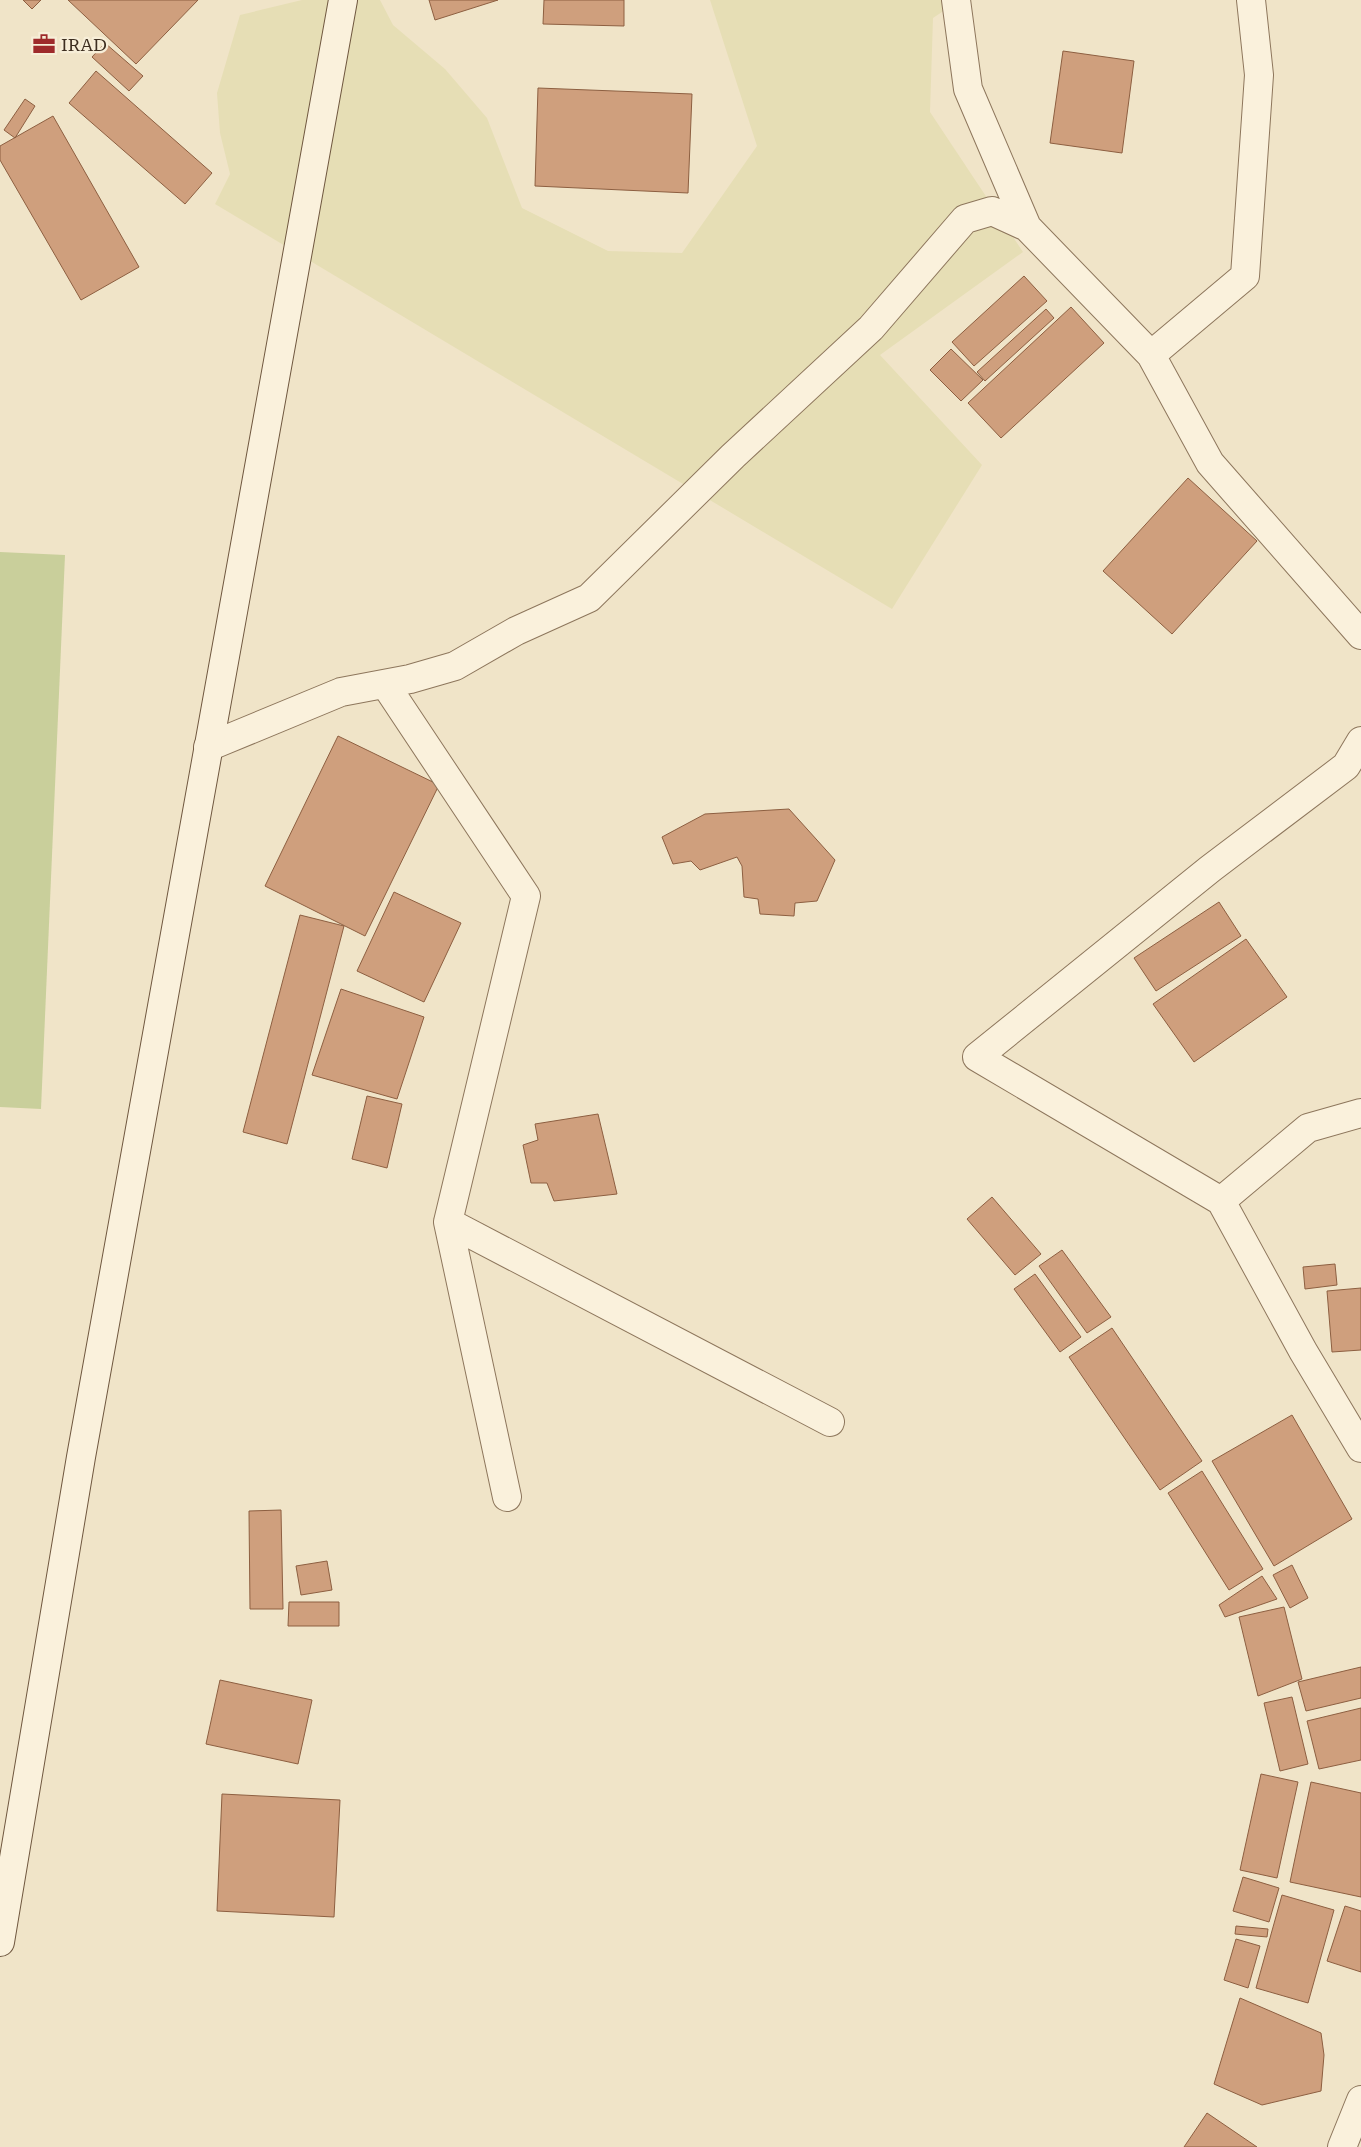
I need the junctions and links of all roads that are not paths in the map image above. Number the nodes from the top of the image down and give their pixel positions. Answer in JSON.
{"nodes":[{"id":1,"x":343,"y":0,"type":"edge"},
{"id":2,"x":956,"y":0,"type":"edge"},
{"id":3,"x":1251,"y":0,"type":"edge"},
{"id":4,"x":1027,"y":227,"type":"junction"},
{"id":5,"x":1151,"y":355,"type":"junction"},
{"id":6,"x":1361,"y":635,"type":"edge"},
{"id":7,"x":385,"y":684,"type":"junction"},
{"id":8,"x":1361,"y":741,"type":"edge"},
{"id":9,"x":208,"y":747,"type":"junction"},
{"id":10,"x":1361,"y":1113,"type":"edge"},
{"id":11,"x":1221,"y":1201,"type":"junction"},
{"id":12,"x":448,"y":1222,"type":"junction"},
{"id":13,"x":830,"y":1422,"type":"dead end"},
{"id":14,"x":1361,"y":1448,"type":"edge"},
{"id":15,"x":507,"y":1497,"type":"dead end"},
{"id":16,"x":0,"y":1942,"type":"edge"},
{"id":17,"x":1361,"y":2100,"type":"edge"},
{"id":18,"x":1342,"y":2147,"type":"edge"}],
"edges":[{"from":1,"to":9,"type":"street"},
{"from":2,"to":4,"type":"street"},
{"from":3,"to":5,"type":"street"},
{"from":4,"to":5,"type":"street"},
{"from":4,"to":7,"type":"street"},
{"from":5,"to":6,"type":"street"},
{"from":7,"to":9,"type":"street"},
{"from":7,"to":12,"type":"street"},
{"from":8,"to":11,"type":"street"},
{"from":9,"to":16,"type":"street"},
{"from":10,"to":11,"type":"street"},
{"from":11,"to":14,"type":"street"},
{"from":12,"to":13,"type":"street"},
{"from":12,"to":15,"type":"street"},
{"from":17,"to":18,"type":"street"}]}
